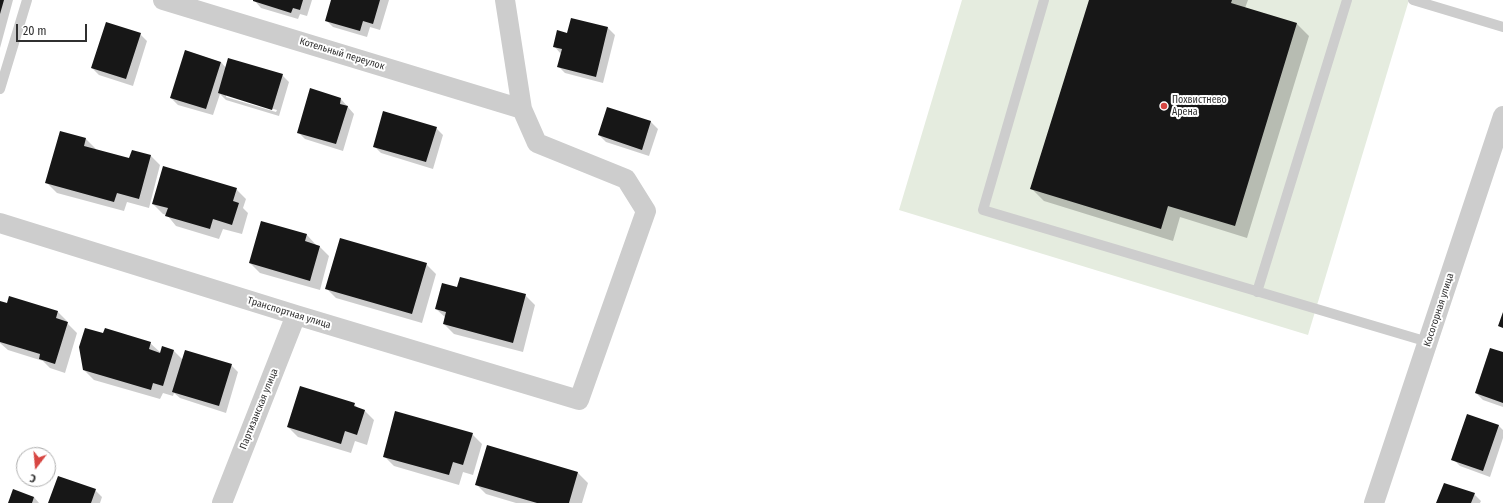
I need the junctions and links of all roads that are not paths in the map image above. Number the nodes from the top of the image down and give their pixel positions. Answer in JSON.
{"nodes":[{"id":1,"x":27,"y":0,"type":"edge"},
{"id":2,"x":163,"y":0,"type":"edge"},
{"id":3,"x":506,"y":0,"type":"edge"},
{"id":4,"x":1044,"y":0,"type":"edge"},
{"id":5,"x":1347,"y":0,"type":"edge"},
{"id":6,"x":1413,"y":0,"type":"edge"},
{"id":7,"x":1503,"y":27,"type":"edge"},
{"id":8,"x":0,"y":89,"type":"edge"},
{"id":9,"x":522,"y":109,"type":"junction"},
{"id":10,"x":1503,"y":116,"type":"edge"},
{"id":11,"x":0,"y":223,"type":"edge"},
{"id":12,"x":1258,"y":292,"type":"junction"},
{"id":13,"x":296,"y":315,"type":"junction"},
{"id":14,"x":1428,"y":342,"type":"junction"},
{"id":15,"x":222,"y":503,"type":"edge"},
{"id":16,"x":1374,"y":503,"type":"edge"}],
"edges":[{"from":1,"to":8,"type":"lane"},
{"from":2,"to":9,"type":"street","name":"Котельный переулок"},
{"from":3,"to":9,"type":"street"},
{"from":4,"to":12,"type":"lane"},
{"from":5,"to":12,"type":"lane"},
{"from":6,"to":7,"type":"lane"},
{"from":9,"to":13,"type":"street","name":"Транспортная улица"},
{"from":10,"to":14,"type":"street","name":"Косогорная улица"},
{"from":11,"to":13,"type":"street","name":"Транспортная улица"},
{"from":12,"to":14,"type":"lane"},
{"from":13,"to":15,"type":"street","name":"Партизанская улица"},
{"from":14,"to":16,"type":"street","name":"Косогорная улица"}]}
